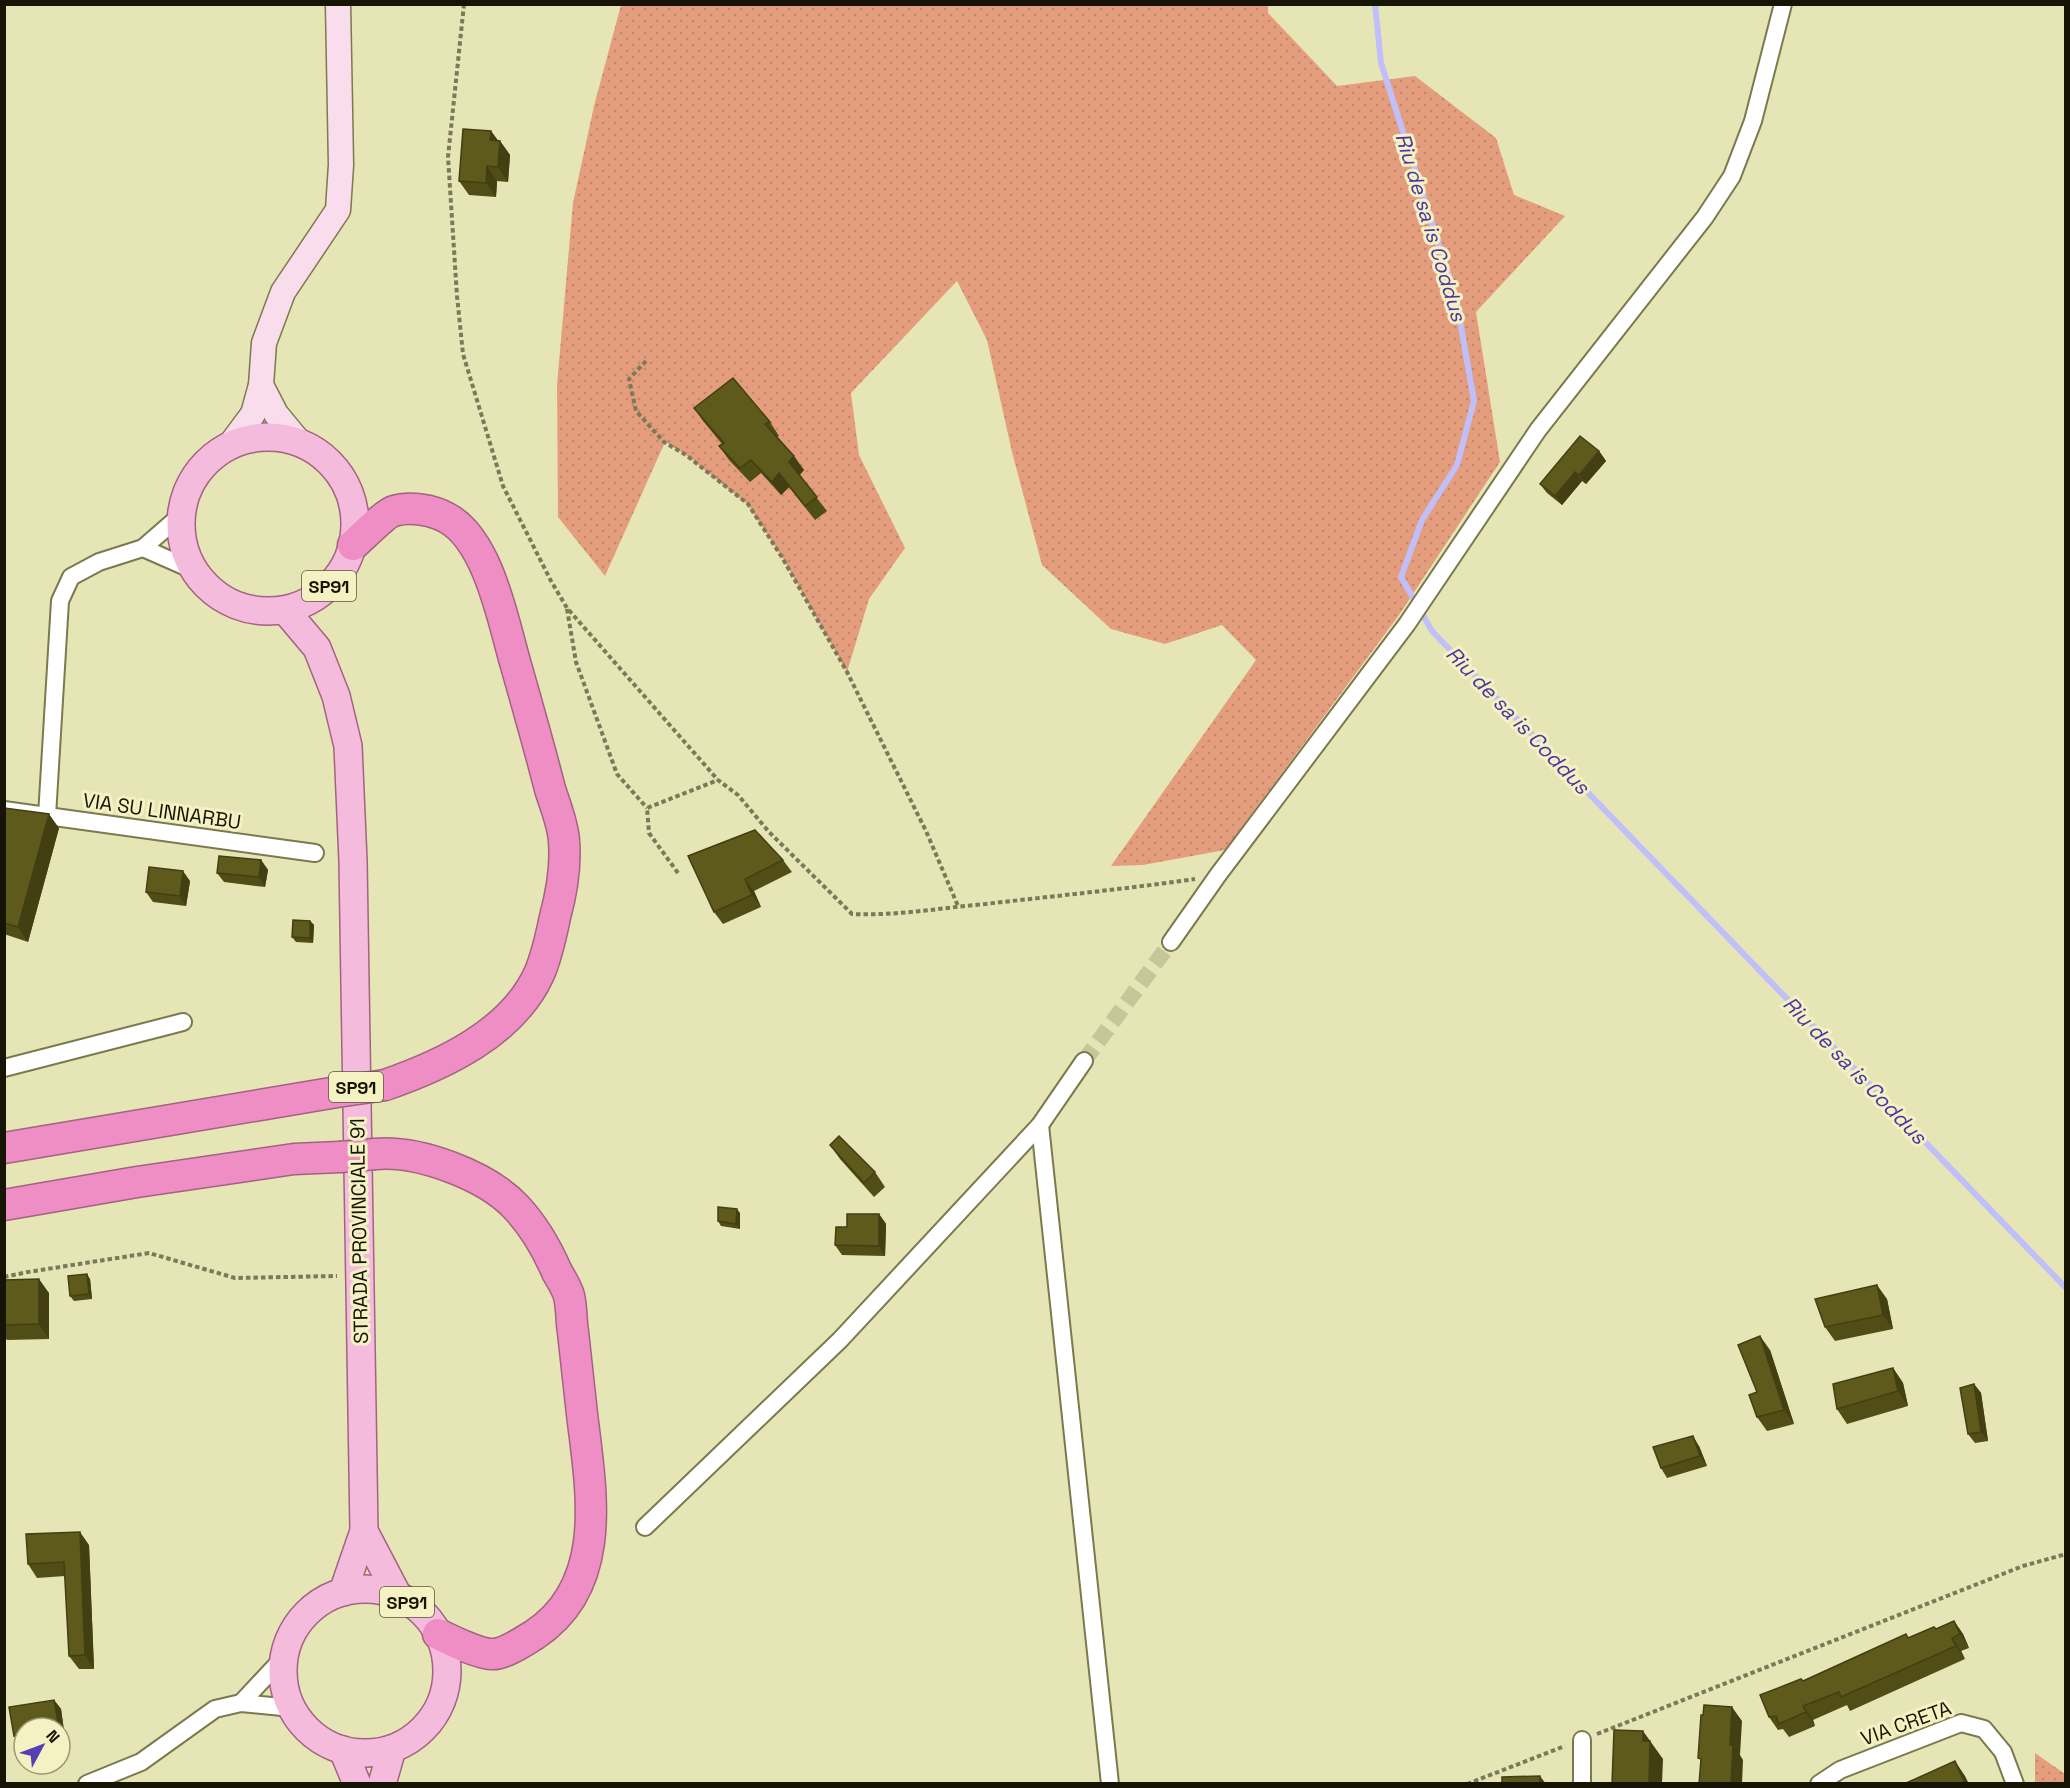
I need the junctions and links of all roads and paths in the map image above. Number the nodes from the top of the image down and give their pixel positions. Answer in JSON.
{"nodes":[{"id":1,"x":338,"y":4,"type":"edge"},
{"id":2,"x":464,"y":4,"type":"edge"},
{"id":3,"x":1783,"y":4,"type":"edge"},
{"id":4,"x":646,"y":361,"type":"dead end"},
{"id":5,"x":261,"y":385,"type":"junction"},
{"id":6,"x":300,"y":443,"type":"junction"},
{"id":7,"x":230,"y":445,"type":"junction"},
{"id":8,"x":181,"y":515,"type":"junction"},
{"id":9,"x":353,"y":546,"type":"junction"},
{"id":10,"x":143,"y":548,"type":"junction"},
{"id":11,"x":193,"y":570,"type":"junction"},
{"id":12,"x":324,"y":592,"type":"junction"},
{"id":13,"x":567,"y":609,"type":"junction"},
{"id":14,"x":285,"y":610,"type":"junction"},
{"id":15,"x":317,"y":648,"type":"junction"},
{"id":16,"x":718,"y":780,"type":"junction"},
{"id":17,"x":647,"y":808,"type":"junction"},
{"id":18,"x":4,"y":810,"type":"edge"},
{"id":19,"x":47,"y":816,"type":"junction"},
{"id":20,"x":315,"y":853,"type":"dead end"},
{"id":21,"x":678,"y":873,"type":"dead end"},
{"id":22,"x":1218,"y":875,"type":"junction"},
{"id":23,"x":958,"y":906,"type":"junction"},
{"id":24,"x":1171,"y":942,"type":"tunnel mouth"},
{"id":25,"x":183,"y":1022,"type":"dead end"},
{"id":26,"x":1084,"y":1061,"type":"tunnel mouth"},
{"id":27,"x":4,"y":1068,"type":"edge"},
{"id":28,"x":1040,"y":1125,"type":"junction"},
{"id":29,"x":4,"y":1148,"type":"edge"},
{"id":30,"x":4,"y":1205,"type":"edge"},
{"id":31,"x":359,"y":1275,"type":"junction"},
{"id":32,"x":4,"y":1277,"type":"edge"},
{"id":33,"x":645,"y":1527,"type":"dead end"},
{"id":34,"x":364,"y":1531,"type":"junction"},
{"id":35,"x":2066,"y":1554,"type":"edge"},
{"id":36,"x":343,"y":1592,"type":"junction"},
{"id":37,"x":398,"y":1596,"type":"junction"},
{"id":38,"x":438,"y":1634,"type":"junction"},
{"id":39,"x":284,"y":1657,"type":"junction"},
{"id":40,"x":241,"y":1703,"type":"junction"},
{"id":41,"x":292,"y":1708,"type":"junction"},
{"id":42,"x":1582,"y":1740,"type":"junction"},
{"id":43,"x":392,"y":1749,"type":"junction"},
{"id":44,"x":343,"y":1750,"type":"junction"},
{"id":45,"x":87,"y":1784,"type":"edge"},
{"id":46,"x":357,"y":1784,"type":"edge"},
{"id":47,"x":382,"y":1784,"type":"edge"},
{"id":48,"x":1110,"y":1784,"type":"edge"},
{"id":49,"x":1467,"y":1784,"type":"edge"},
{"id":50,"x":1582,"y":1784,"type":"edge"},
{"id":51,"x":1819,"y":1784,"type":"edge"},
{"id":52,"x":2015,"y":1784,"type":"edge"}],
"edges":[{"from":1,"to":5,"type":"street","number":"SP91"},
{"from":2,"to":13,"type":"path"},
{"from":3,"to":22,"type":"street"},
{"from":4,"to":23,"type":"path"},
{"from":5,"to":6,"type":"street","number":"SP91"},
{"from":5,"to":7,"type":"street","number":"SP91"},
{"from":6,"to":7,"type":"main road","number":"SP91"},
{"from":6,"to":9,"type":"main road","number":"SP91"},
{"from":7,"to":8,"type":"main road","number":"SP91"},
{"from":8,"to":10,"type":"street"},
{"from":8,"to":11,"type":"main road","number":"SP91"},
{"from":9,"to":12,"type":"main road","number":"SP91"},
{"from":9,"to":29,"type":"highway","bridge":true},
{"from":10,"to":11,"type":"street"},
{"from":10,"to":19,"type":"street"},
{"from":11,"to":14,"type":"main road","number":"SP91"},
{"from":12,"to":14,"type":"main road","number":"SP91"},
{"from":12,"to":15,"type":"main road","name":"STRADA PROVINCIALE 91","number":"SP91"},
{"from":13,"to":16,"type":"path"},
{"from":13,"to":17,"type":"path"},
{"from":14,"to":15,"type":"main road","name":"STRADA PROVINCIALE 91","number":"SP91"},
{"from":15,"to":31,"type":"main road","name":"STRADA PROVINCIALE 91","number":"SP91"},
{"from":16,"to":17,"type":"path"},
{"from":16,"to":23,"type":"path"},
{"from":17,"to":21,"type":"path"},
{"from":18,"to":19,"type":"street","name":"VIA SU LINNARBU"},
{"from":19,"to":20,"type":"street","name":"VIA SU LINNARBU"},
{"from":22,"to":23,"type":"path"},
{"from":22,"to":24,"type":"street"},
{"from":25,"to":27,"type":"street"},
{"from":26,"to":28,"type":"street"},
{"from":28,"to":33,"type":"street"},
{"from":28,"to":48,"type":"street"},
{"from":30,"to":38,"type":"highway","bridge":true},
{"from":31,"to":32,"type":"path"},
{"from":31,"to":34,"type":"main road","name":"STRADA PROVINCIALE 91","number":"SP91"},
{"from":34,"to":36,"type":"main road","name":"STRADA PROVINCIALE 91","number":"SP91"},
{"from":34,"to":37,"type":"main road","name":"STRADA PROVINCIALE 91","number":"SP91"},
{"from":35,"to":42,"type":"path"},
{"from":36,"to":37,"type":"main road","number":"SP91"},
{"from":36,"to":39,"type":"main road","number":"SP91"},
{"from":37,"to":38,"type":"main road","number":"SP91"},
{"from":38,"to":43,"type":"main road","number":"SP91"},
{"from":39,"to":40,"type":"street"},
{"from":39,"to":41,"type":"main road","number":"SP91"},
{"from":40,"to":41,"type":"street"},
{"from":40,"to":45,"type":"street"},
{"from":41,"to":44,"type":"main road","number":"SP91"},
{"from":42,"to":49,"type":"path"},
{"from":42,"to":50,"type":"street"},
{"from":43,"to":44,"type":"main road","number":"SP91"},
{"from":43,"to":47,"type":"main road"},
{"from":44,"to":46,"type":"main road"},
{"from":51,"to":52,"type":"street","name":"VIA CRETA"}]}
